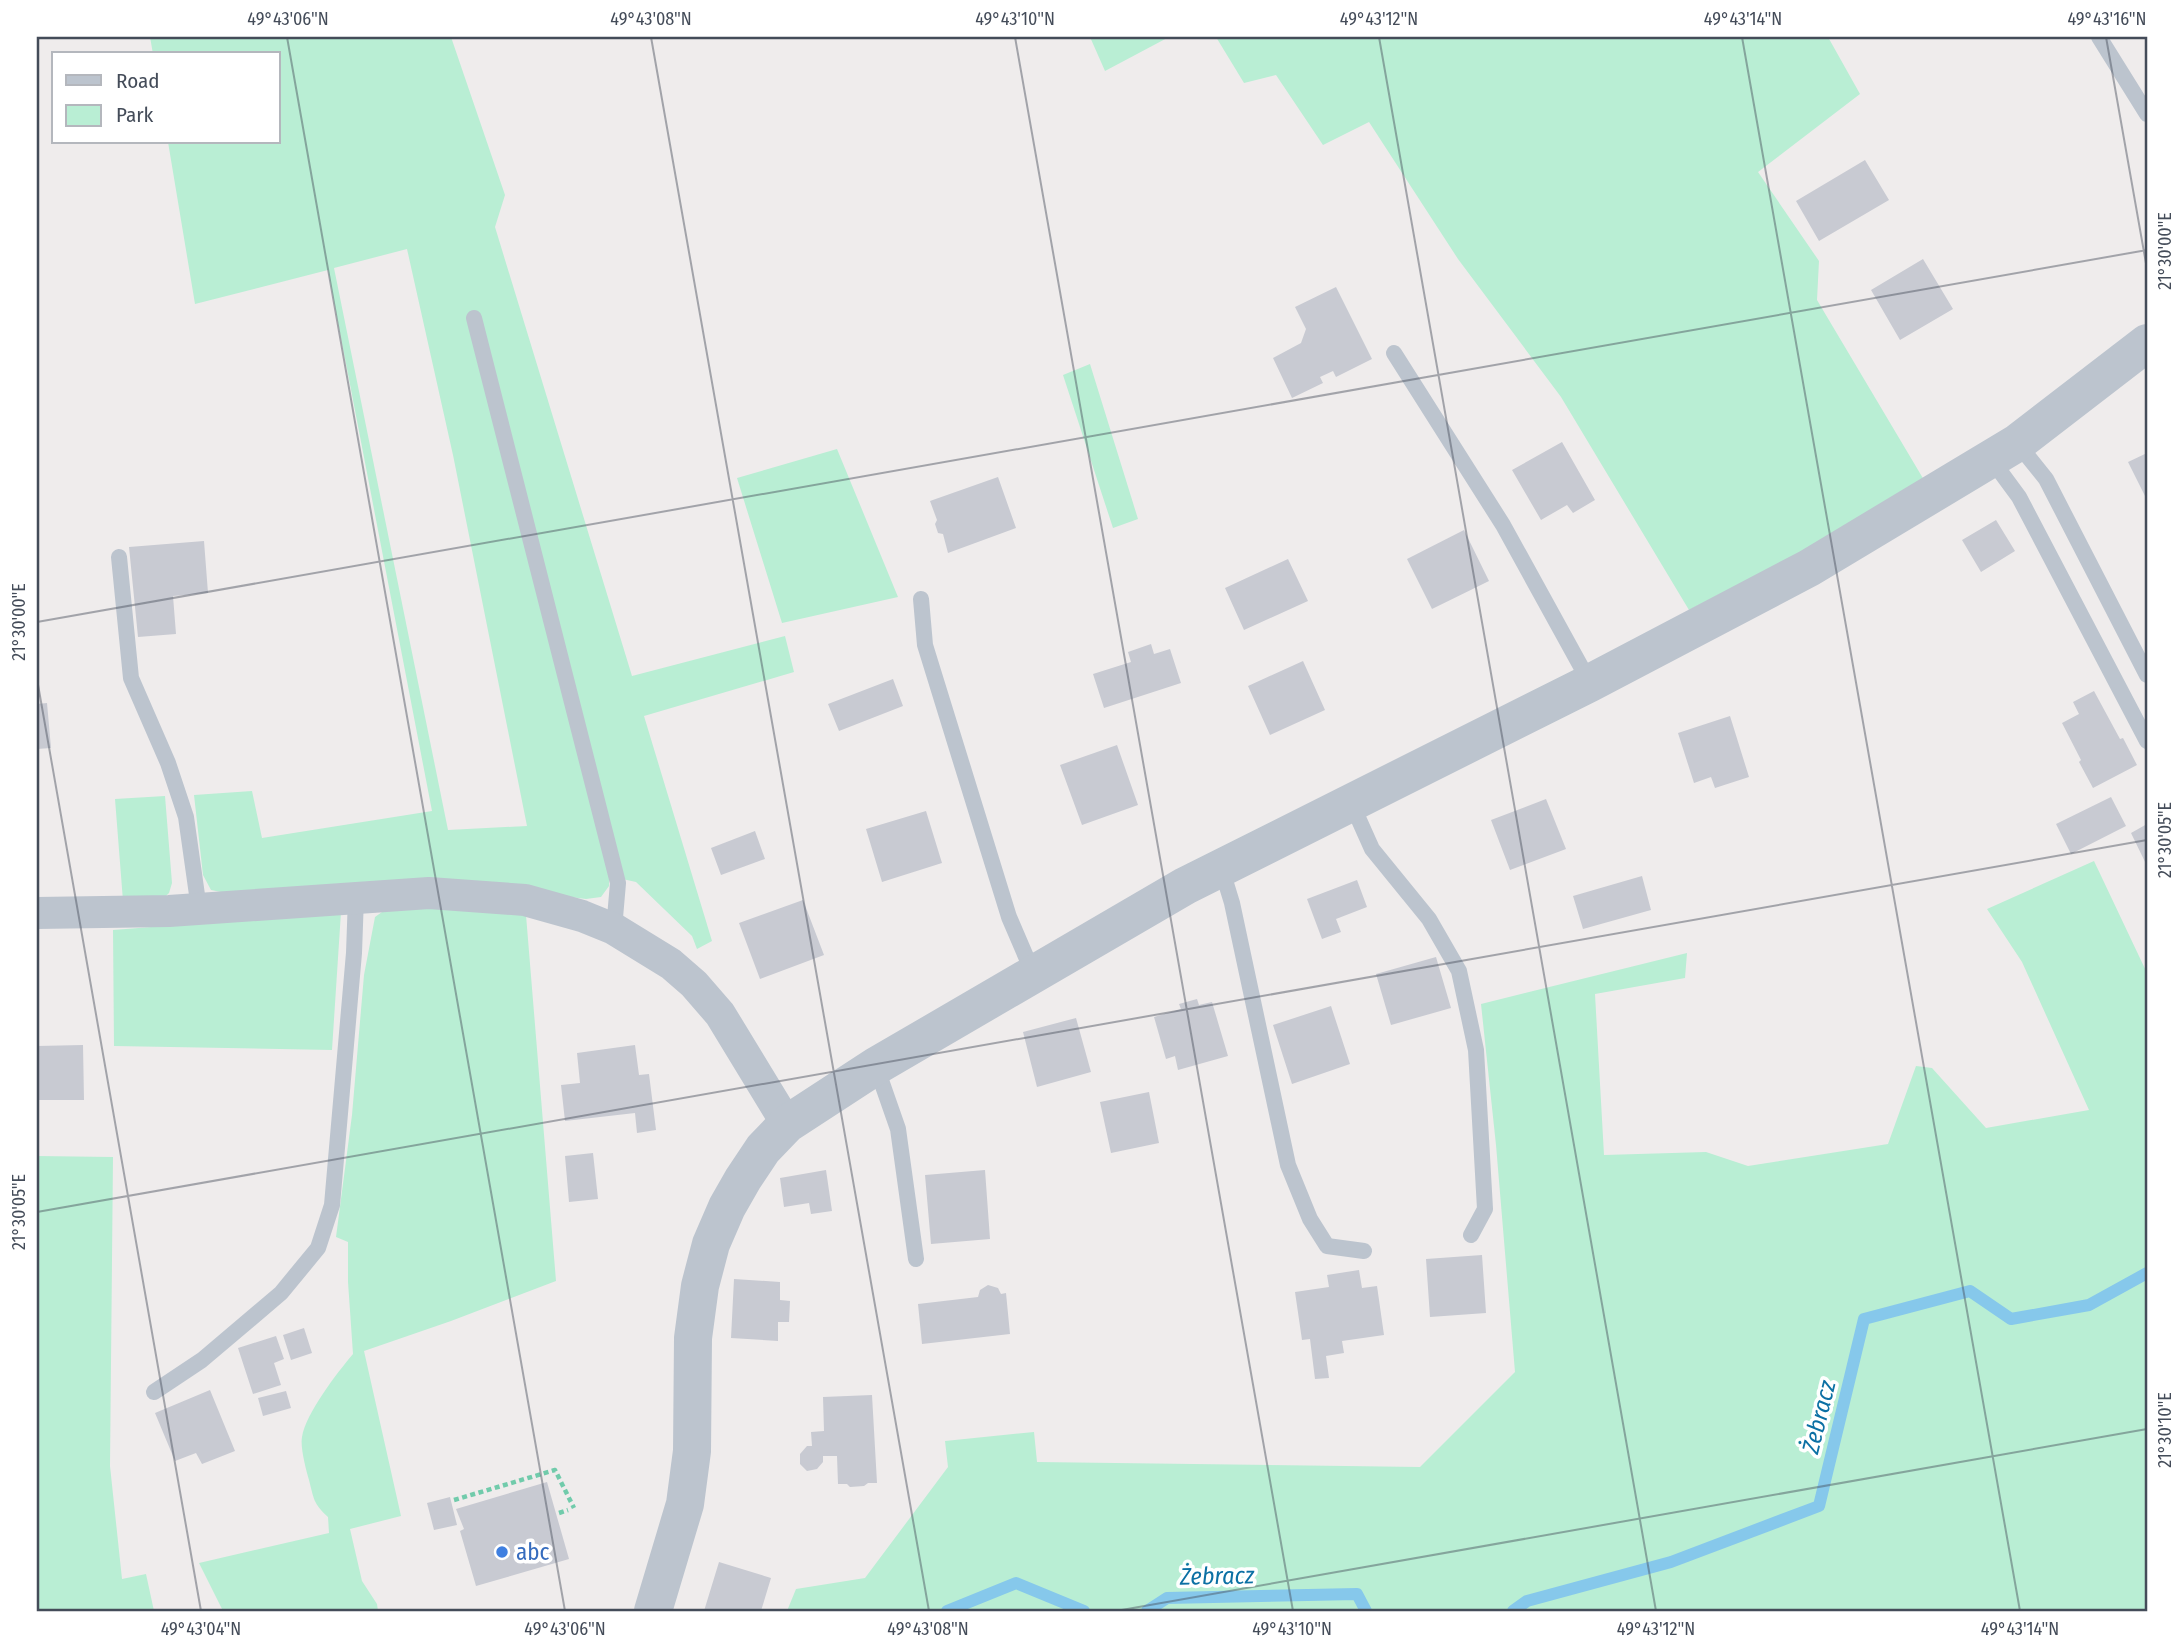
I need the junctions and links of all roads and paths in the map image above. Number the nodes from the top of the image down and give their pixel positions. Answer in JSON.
{"nodes":[{"id":1,"x":2099,"y":37,"type":"edge"},
{"id":2,"x":2147,"y":114,"type":"edge"},
{"id":3,"x":474,"y":318,"type":"dead end"},
{"id":4,"x":2147,"y":343,"type":"edge"},
{"id":5,"x":1394,"y":353,"type":"dead end"},
{"id":6,"x":2004,"y":451,"type":"junction"},
{"id":7,"x":119,"y":557,"type":"dead end"},
{"id":8,"x":921,"y":599,"type":"dead end"},
{"id":9,"x":2147,"y":675,"type":"edge"},
{"id":10,"x":1590,"y":683,"type":"junction"},
{"id":11,"x":2147,"y":741,"type":"edge"},
{"id":12,"x":1351,"y":802,"type":"junction"},
{"id":13,"x":1221,"y":867,"type":"junction"},
{"id":14,"x":356,"y":897,"type":"junction"},
{"id":15,"x":199,"y":909,"type":"junction"},
{"id":16,"x":37,"y":913,"type":"edge"},
{"id":17,"x":614,"y":929,"type":"junction"},
{"id":18,"x":1033,"y":973,"type":"junction"},
{"id":19,"x":876,"y":1066,"type":"junction"},
{"id":20,"x":787,"y":1124,"type":"junction"},
{"id":21,"x":1471,"y":1235,"type":"dead end"},
{"id":22,"x":1364,"y":1251,"type":"dead end"},
{"id":23,"x":916,"y":1259,"type":"dead end"},
{"id":24,"x":153,"y":1392,"type":"dead end"},
{"id":25,"x":454,"y":1500,"type":"dead end"},
{"id":26,"x":558,"y":1513,"type":"dead end"},
{"id":27,"x":653,"y":1611,"type":"edge"}],
"edges":[{"from":1,"to":2,"type":"lane"},
{"from":3,"to":17,"type":"lane"},
{"from":4,"to":6,"type":"street"},
{"from":5,"to":10,"type":"lane"},
{"from":6,"to":9,"type":"lane"},
{"from":6,"to":10,"type":"street"},
{"from":6,"to":11,"type":"lane"},
{"from":7,"to":15,"type":"lane"},
{"from":8,"to":18,"type":"lane"},
{"from":10,"to":12,"type":"street"},
{"from":12,"to":13,"type":"street"},
{"from":12,"to":21,"type":"lane"},
{"from":13,"to":18,"type":"street"},
{"from":13,"to":22,"type":"lane"},
{"from":14,"to":15,"type":"street"},
{"from":14,"to":17,"type":"street"},
{"from":14,"to":24,"type":"lane"},
{"from":15,"to":16,"type":"street"},
{"from":17,"to":20,"type":"street"},
{"from":18,"to":19,"type":"street"},
{"from":19,"to":20,"type":"street"},
{"from":19,"to":23,"type":"lane"},
{"from":20,"to":27,"type":"street"},
{"from":25,"to":26,"type":"path"}]}
